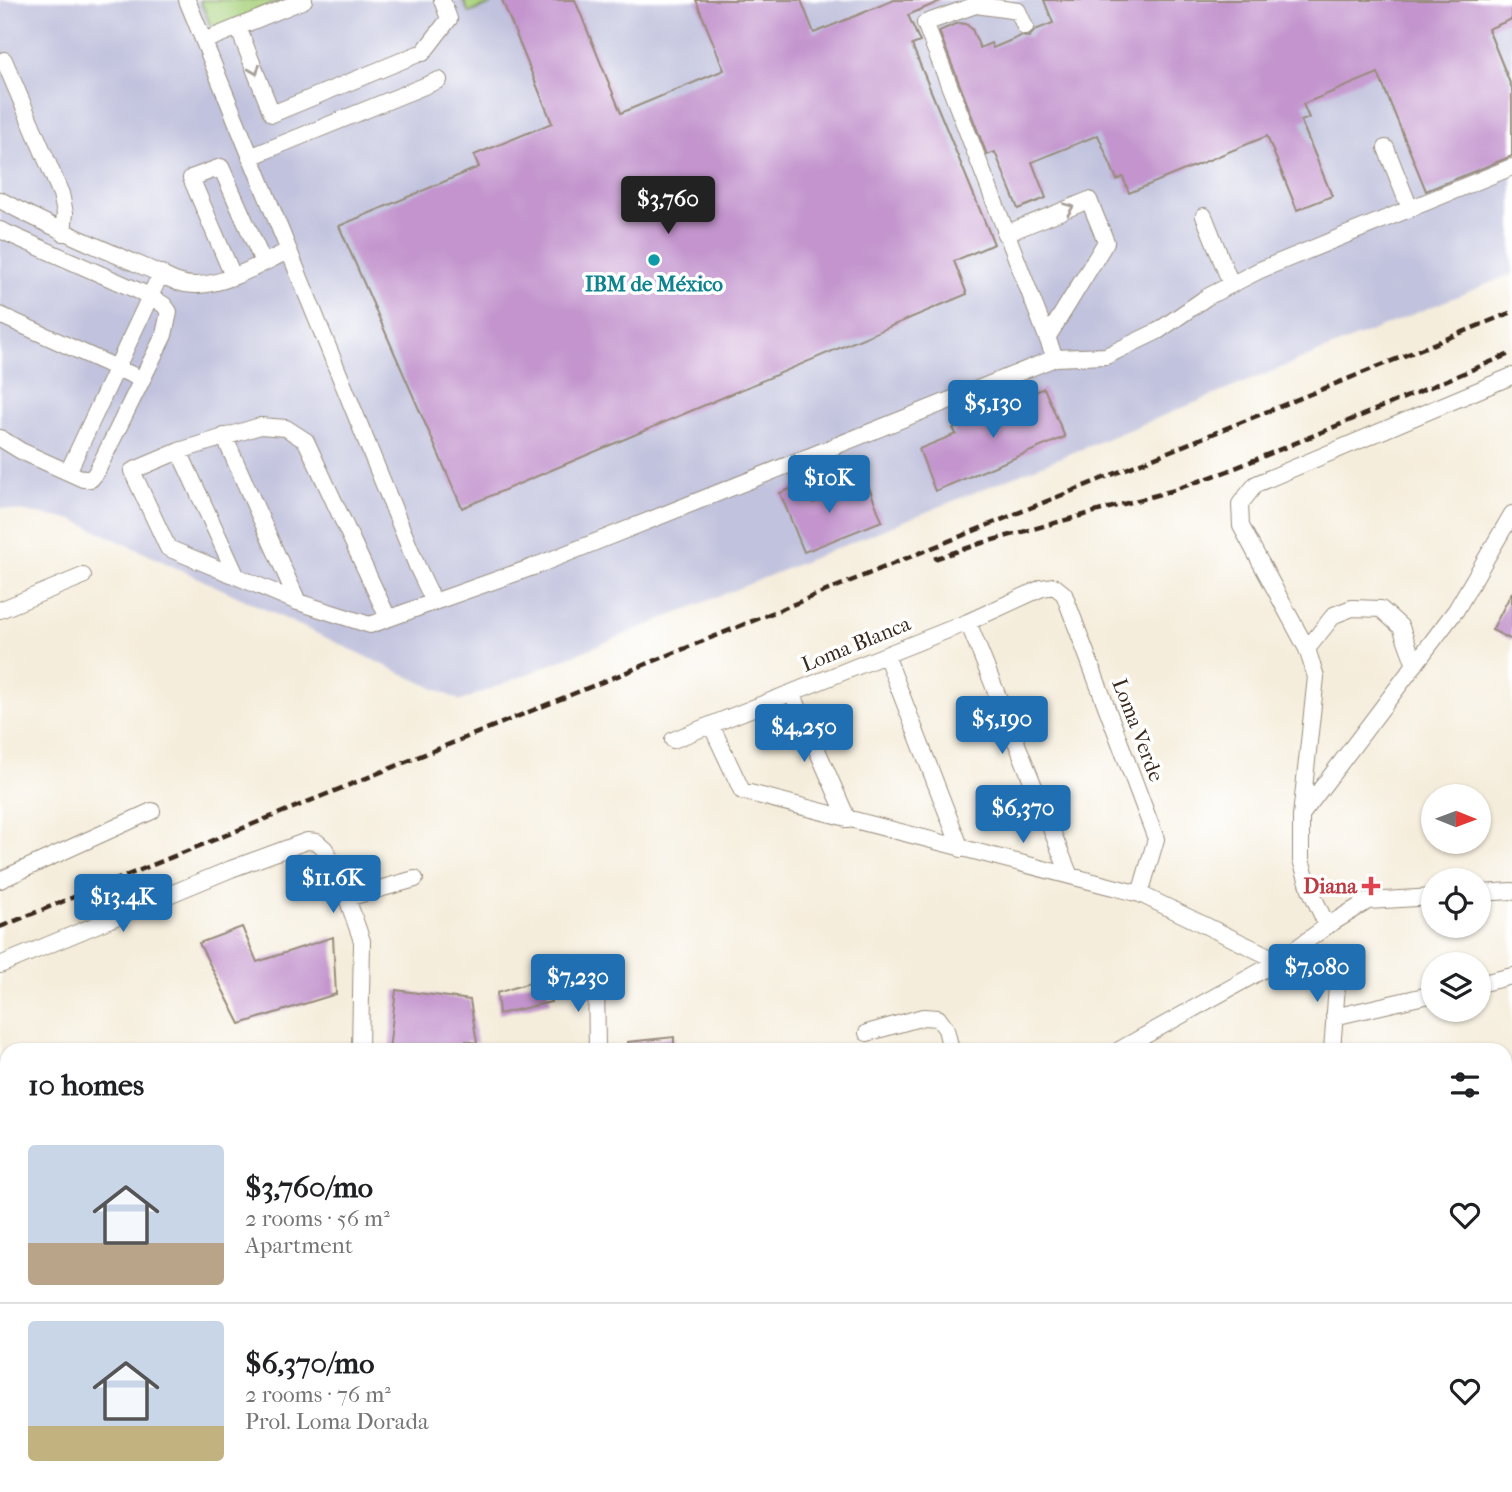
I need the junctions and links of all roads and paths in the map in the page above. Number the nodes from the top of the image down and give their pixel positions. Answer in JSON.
{"nodes":[{"id":1,"x":187,"y":0,"type":"edge"},
{"id":2,"x":304,"y":0,"type":"edge"},
{"id":3,"x":442,"y":0,"type":"edge"},
{"id":4,"x":238,"y":27,"type":"junction"},
{"id":5,"x":1025,"y":27,"type":"dead end"},
{"id":6,"x":204,"y":41,"type":"junction"},
{"id":7,"x":4,"y":60,"type":"dead end"},
{"id":8,"x":439,"y":80,"type":"dead end"},
{"id":9,"x":1386,"y":148,"type":"dead end"},
{"id":10,"x":250,"y":157,"type":"junction"},
{"id":11,"x":1512,"y":167,"type":"edge"},
{"id":12,"x":7,"y":204,"type":"edge"},
{"id":13,"x":1410,"y":209,"type":"junction"},
{"id":14,"x":1204,"y":216,"type":"dead end"},
{"id":15,"x":0,"y":232,"type":"edge"},
{"id":16,"x":63,"y":233,"type":"junction"},
{"id":17,"x":1005,"y":234,"type":"junction"},
{"id":18,"x":288,"y":251,"type":"junction"},
{"id":19,"x":264,"y":262,"type":"junction"},
{"id":20,"x":161,"y":273,"type":"junction"},
{"id":21,"x":233,"y":276,"type":"junction"},
{"id":22,"x":1231,"y":284,"type":"junction"},
{"id":23,"x":150,"y":296,"type":"junction"},
{"id":24,"x":0,"y":315,"type":"edge"},
{"id":25,"x":1047,"y":338,"type":"junction"},
{"id":26,"x":1055,"y":358,"type":"junction"},
{"id":27,"x":117,"y":368,"type":"junction"},
{"id":28,"x":1512,"y":376,"type":"edge"},
{"id":29,"x":141,"y":379,"type":"junction"},
{"id":30,"x":225,"y":436,"type":"junction"},
{"id":31,"x":0,"y":438,"type":"edge"},
{"id":32,"x":179,"y":451,"type":"junction"},
{"id":33,"x":68,"y":472,"type":"junction"},
{"id":34,"x":1512,"y":513,"type":"edge"},
{"id":35,"x":236,"y":575,"type":"junction"},
{"id":36,"x":83,"y":576,"type":"dead end"},
{"id":37,"x":1054,"y":586,"type":"joint"},
{"id":38,"x":434,"y":601,"type":"junction"},
{"id":39,"x":298,"y":602,"type":"junction"},
{"id":40,"x":0,"y":610,"type":"edge"},
{"id":41,"x":388,"y":618,"type":"junction"},
{"id":42,"x":968,"y":622,"type":"junction"},
{"id":43,"x":1307,"y":649,"type":"junction"},
{"id":44,"x":886,"y":655,"type":"junction"},
{"id":45,"x":1415,"y":665,"type":"junction"},
{"id":46,"x":792,"y":693,"type":"junction"},
{"id":47,"x":711,"y":725,"type":"junction"},
{"id":48,"x":673,"y":740,"type":"dead end"},
{"id":49,"x":152,"y":811,"type":"dead end"},
{"id":50,"x":1301,"y":816,"type":"junction"},
{"id":51,"x":848,"y":820,"type":"junction"},
{"id":52,"x":961,"y":849,"type":"junction"},
{"id":53,"x":1070,"y":876,"type":"junction"},
{"id":54,"x":415,"y":879,"type":"dead end"},
{"id":55,"x":0,"y":880,"type":"edge"},
{"id":56,"x":1512,"y":891,"type":"edge"},
{"id":57,"x":1491,"y":892,"type":"edge"},
{"id":58,"x":1140,"y":894,"type":"junction"},
{"id":59,"x":347,"y":898,"type":"junction"},
{"id":60,"x":1421,"y":898,"type":"edge"},
{"id":61,"x":1326,"y":926,"type":"junction"},
{"id":62,"x":1339,"y":960,"type":"dead end"},
{"id":63,"x":1279,"y":961,"type":"junction"},
{"id":64,"x":0,"y":965,"type":"edge"},
{"id":65,"x":1512,"y":976,"type":"edge"},
{"id":66,"x":596,"y":978,"type":"dead end"},
{"id":67,"x":1491,"y":981,"type":"edge"},
{"id":68,"x":1421,"y":997,"type":"edge"},
{"id":69,"x":1334,"y":1017,"type":"junction"},
{"id":70,"x":867,"y":1033,"type":"dead end"},
{"id":71,"x":360,"y":1043,"type":"edge"},
{"id":72,"x":597,"y":1043,"type":"edge"},
{"id":73,"x":949,"y":1043,"type":"edge"},
{"id":74,"x":1132,"y":1043,"type":"edge"},
{"id":75,"x":1332,"y":1043,"type":"edge"}],
"edges":[{"from":1,"to":6,"type":"street"},
{"from":2,"to":4,"type":"street"},
{"from":4,"to":3,"type":"street","one_way":true},
{"from":4,"to":6,"type":"street"},
{"from":5,"to":17,"type":"street"},
{"from":6,"to":10,"type":"street"},
{"from":7,"to":16,"type":"street"},
{"from":8,"to":10,"type":"street"},
{"from":9,"to":13,"type":"street"},
{"from":10,"to":18,"type":"street"},
{"from":11,"to":13,"type":"street"},
{"from":12,"to":15,"type":"street"},
{"from":12,"to":16,"type":"street"},
{"from":13,"to":22,"type":"street"},
{"from":14,"to":22,"type":"street"},
{"from":15,"to":23,"type":"street"},
{"from":16,"to":20,"type":"street"},
{"from":17,"to":25,"type":"street"},
{"from":17,"to":25,"type":"street","one_way":true},
{"from":18,"to":19,"type":"street"},
{"from":18,"to":38,"type":"street"},
{"from":19,"to":21,"type":"street"},
{"from":19,"to":21,"type":"street"},
{"from":20,"to":21,"type":"street"},
{"from":20,"to":23,"type":"street"},
{"from":22,"to":26,"type":"street"},
{"from":23,"to":27,"type":"street"},
{"from":23,"to":29,"type":"street"},
{"from":24,"to":27,"type":"street"},
{"from":25,"to":26,"type":"street"},
{"from":26,"to":38,"type":"street"},
{"from":27,"to":29,"type":"street"},
{"from":27,"to":33,"type":"street"},
{"from":28,"to":43,"type":"street"},
{"from":29,"to":33,"type":"street"},
{"from":30,"to":32,"type":"street"},
{"from":30,"to":39,"type":"street"},
{"from":30,"to":41,"type":"street"},
{"from":31,"to":33,"type":"street"},
{"from":32,"to":35,"type":"street"},
{"from":32,"to":35,"type":"street"},
{"from":34,"to":45,"type":"street"},
{"from":35,"to":39,"type":"street"},
{"from":36,"to":40,"type":"street"},
{"from":37,"to":42,"type":"street","name":"Loma Blanca"},
{"from":37,"to":58,"type":"street","name":"Loma Verde"},
{"from":38,"to":41,"type":"street"},
{"from":39,"to":41,"type":"street"},
{"from":42,"to":44,"type":"street","name":"Loma Blanca"},
{"from":42,"to":53,"type":"street"},
{"from":43,"to":45,"type":"street"},
{"from":43,"to":50,"type":"street"},
{"from":44,"to":46,"type":"street","name":"Loma Blanca"},
{"from":44,"to":52,"type":"street"},
{"from":45,"to":50,"type":"street"},
{"from":46,"to":47,"type":"street","name":"Loma Blanca"},
{"from":46,"to":51,"type":"street"},
{"from":47,"to":48,"type":"street","name":"Loma Blanca"},
{"from":47,"to":51,"type":"street"},
{"from":49,"to":55,"type":"street"},
{"from":50,"to":61,"type":"street"},
{"from":51,"to":52,"type":"street"},
{"from":52,"to":53,"type":"street"},
{"from":53,"to":58,"type":"street"},
{"from":54,"to":59,"type":"street"},
{"from":56,"to":57,"type":"street"},
{"from":58,"to":63,"type":"street"},
{"from":59,"to":64,"type":"street"},
{"from":59,"to":71,"type":"street"},
{"from":60,"to":61,"type":"street"},
{"from":61,"to":63,"type":"street"},
{"from":62,"to":69,"type":"street"},
{"from":63,"to":74,"type":"street"},
{"from":65,"to":67,"type":"street"},
{"from":66,"to":72,"type":"street"},
{"from":68,"to":69,"type":"street"},
{"from":69,"to":75,"type":"street"},
{"from":70,"to":73,"type":"street"}]}
